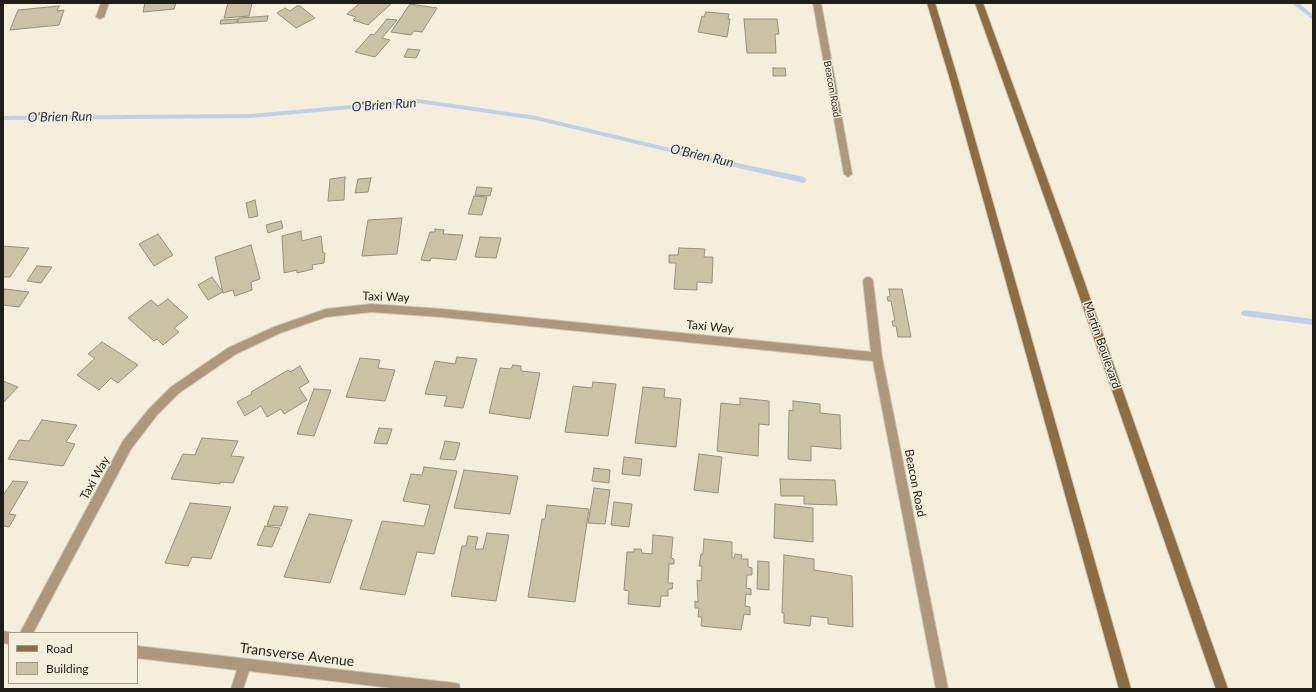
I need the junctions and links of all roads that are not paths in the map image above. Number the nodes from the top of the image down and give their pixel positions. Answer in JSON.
{"nodes":[{"id":1,"x":105,"y":3,"type":"edge"},
{"id":2,"x":817,"y":3,"type":"edge"},
{"id":3,"x":931,"y":3,"type":"edge"},
{"id":4,"x":979,"y":3,"type":"edge"},
{"id":5,"x":100,"y":18,"type":"dead end"},
{"id":6,"x":848,"y":174,"type":"dead end"},
{"id":7,"x":868,"y":281,"type":"dead end"},
{"id":8,"x":877,"y":357,"type":"junction"},
{"id":9,"x":27,"y":632,"type":"edge"},
{"id":10,"x":138,"y":652,"type":"edge"},
{"id":11,"x":246,"y":664,"type":"junction"},
{"id":12,"x":237,"y":689,"type":"edge"},
{"id":13,"x":454,"y":689,"type":"edge"},
{"id":14,"x":942,"y":689,"type":"edge"},
{"id":15,"x":1125,"y":689,"type":"edge"},
{"id":16,"x":1222,"y":689,"type":"edge"}],
"edges":[{"from":1,"to":5,"type":"street"},
{"from":2,"to":6,"type":"street","name":"Beacon Road"},
{"from":3,"to":15,"type":"main road"},
{"from":4,"to":16,"type":"main road","name":"Martin Boulevard"},
{"from":7,"to":8,"type":"street","name":"Beacon Road"},
{"from":8,"to":9,"type":"street","name":"Taxi Way"},
{"from":8,"to":14,"type":"street","name":"Beacon Road"},
{"from":10,"to":11,"type":"street","name":"Transverse Avenue"},
{"from":11,"to":12,"type":"street"},
{"from":11,"to":13,"type":"street","name":"Transverse Avenue"}]}
